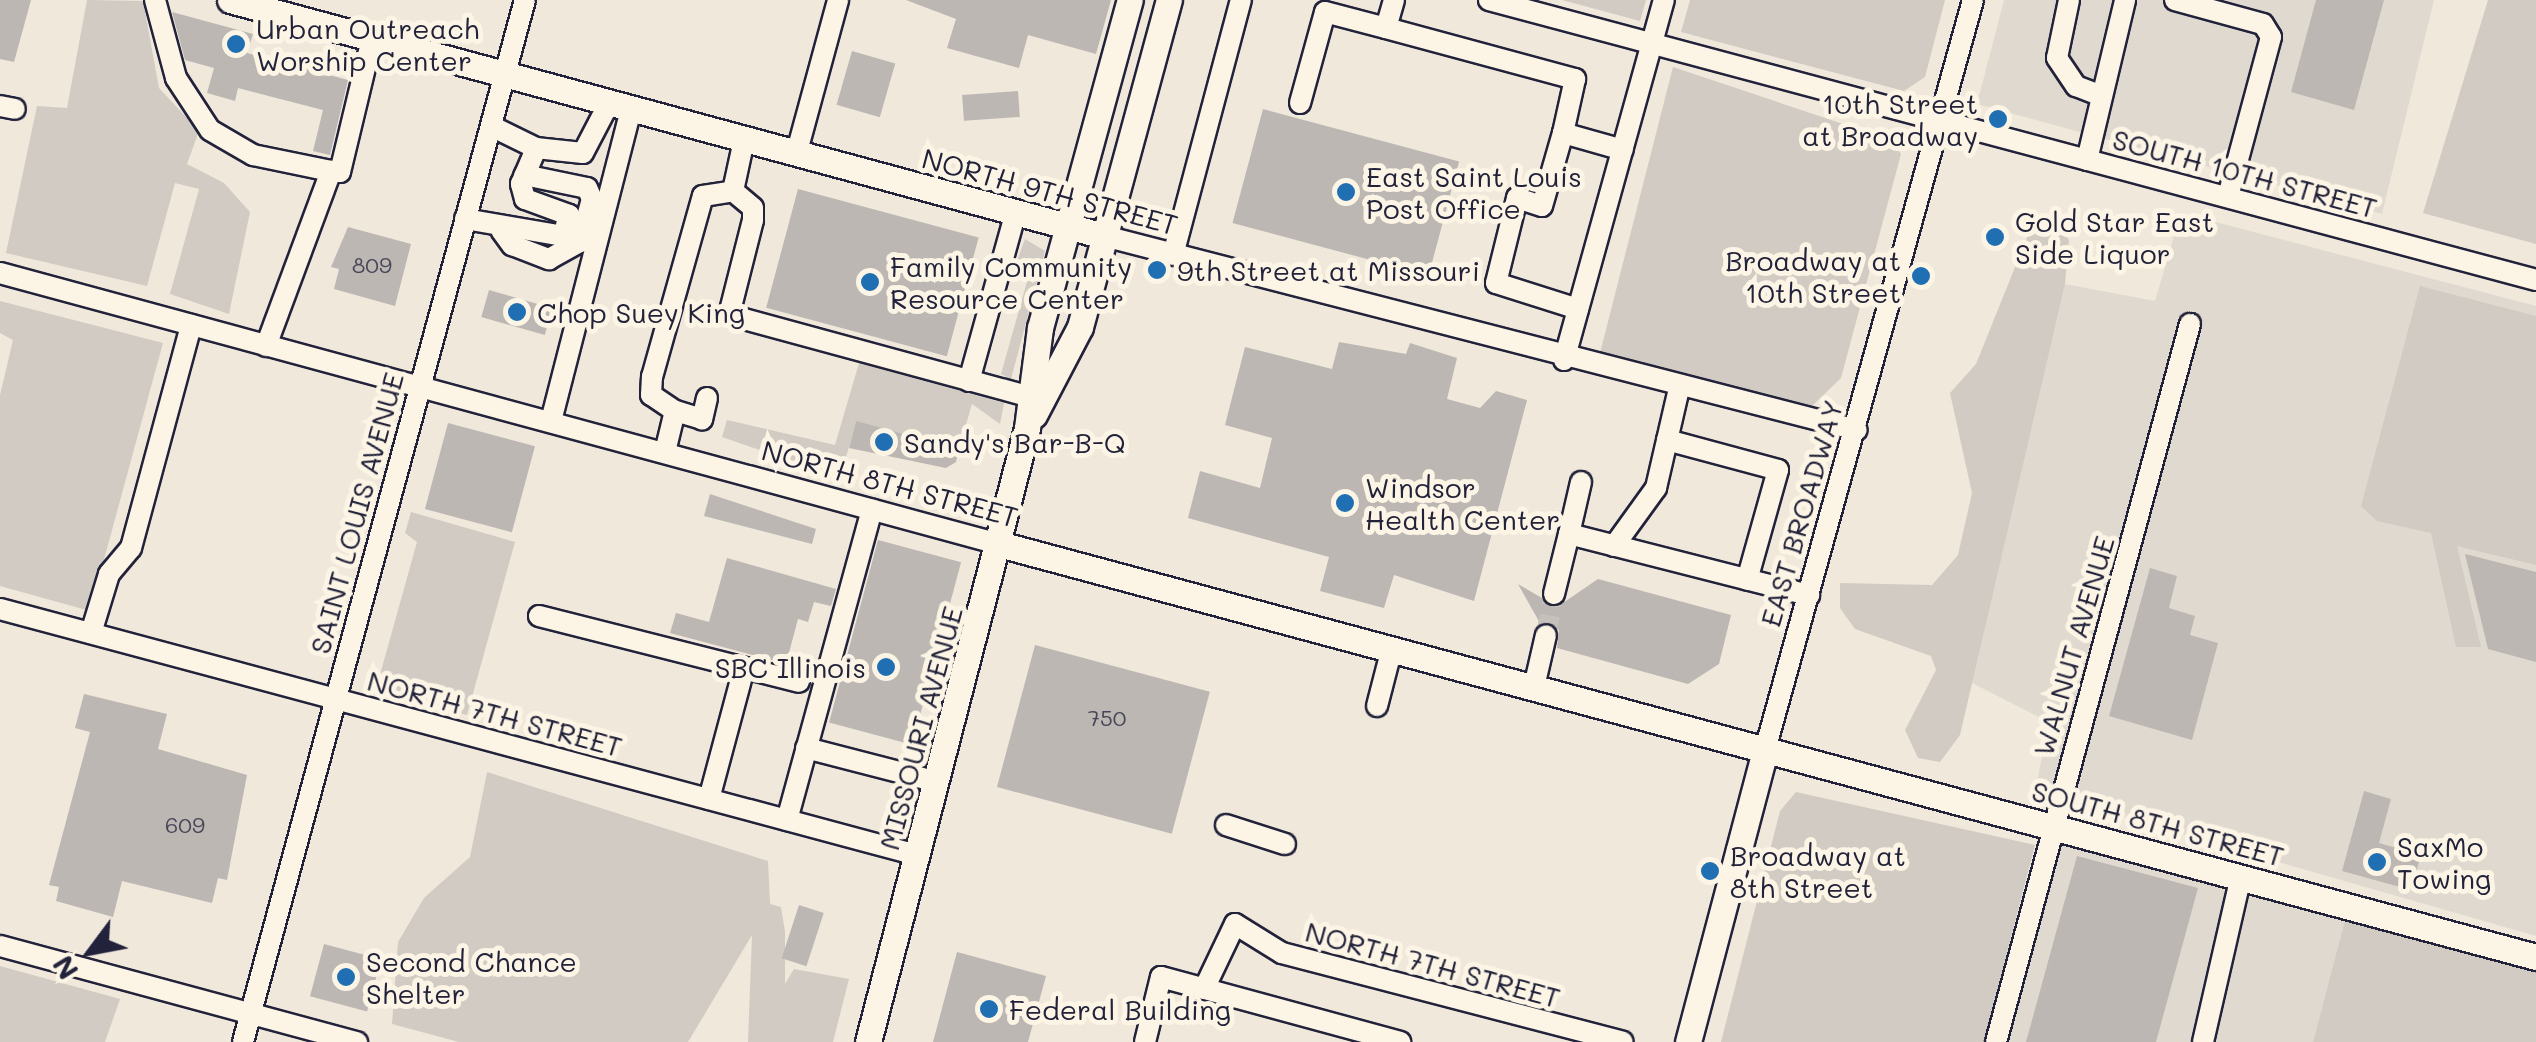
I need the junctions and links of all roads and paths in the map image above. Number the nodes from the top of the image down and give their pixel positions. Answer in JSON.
{"nodes":[{"id":1,"x":155,"y":0,"type":"edge"},
{"id":2,"x":230,"y":0,"type":"edge"},
{"id":3,"x":525,"y":0,"type":"edge"},
{"id":4,"x":838,"y":0,"type":"edge"},
{"id":5,"x":1130,"y":0,"type":"edge"},
{"id":6,"x":1168,"y":0,"type":"edge"},
{"id":7,"x":1242,"y":0,"type":"edge"},
{"id":8,"x":1394,"y":0,"type":"edge"},
{"id":9,"x":1489,"y":0,"type":"edge"},
{"id":10,"x":1664,"y":0,"type":"edge"},
{"id":11,"x":1973,"y":0,"type":"edge"},
{"id":12,"x":2069,"y":0,"type":"edge"},
{"id":13,"x":2125,"y":0,"type":"edge"},
{"id":14,"x":2176,"y":0,"type":"edge"},
{"id":15,"x":1386,"y":28,"type":"junction"},
{"id":16,"x":372,"y":39,"type":"junction"},
{"id":17,"x":1652,"y":43,"type":"junction"},
{"id":18,"x":504,"y":75,"type":"junction"},
{"id":19,"x":2100,"y":95,"type":"junction"},
{"id":20,"x":1300,"y":103,"type":"dead end"},
{"id":21,"x":620,"y":106,"type":"junction"},
{"id":22,"x":1940,"y":122,"type":"junction"},
{"id":23,"x":491,"y":126,"type":"junction"},
{"id":24,"x":1562,"y":133,"type":"junction"},
{"id":25,"x":744,"y":140,"type":"junction"},
{"id":26,"x":536,"y":148,"type":"junction"},
{"id":27,"x":1623,"y":150,"type":"junction"},
{"id":28,"x":796,"y":155,"type":"junction"},
{"id":29,"x":2087,"y":160,"type":"junction"},
{"id":30,"x":331,"y":170,"type":"junction"},
{"id":31,"x":524,"y":174,"type":"junction"},
{"id":32,"x":733,"y":191,"type":"junction"},
{"id":33,"x":2228,"y":196,"type":"junction"},
{"id":34,"x":1016,"y":212,"type":"junction"},
{"id":35,"x":466,"y":218,"type":"junction"},
{"id":36,"x":1070,"y":227,"type":"junction"},
{"id":37,"x":501,"y":230,"type":"junction"},
{"id":38,"x":1108,"y":237,"type":"junction"},
{"id":39,"x":1173,"y":255,"type":"junction"},
{"id":40,"x":0,"y":273,"type":"edge"},
{"id":41,"x":2536,"y":280,"type":"edge"},
{"id":42,"x":1578,"y":309,"type":"junction"},
{"id":43,"x":2190,"y":324,"type":"dead end"},
{"id":44,"x":192,"y":325,"type":"junction"},
{"id":45,"x":266,"y":346,"type":"junction"},
{"id":46,"x":1564,"y":360,"type":"junction"},
{"id":47,"x":969,"y":380,"type":"junction"},
{"id":48,"x":420,"y":385,"type":"junction"},
{"id":49,"x":1679,"y":388,"type":"junction"},
{"id":50,"x":1031,"y":396,"type":"junction"},
{"id":51,"x":706,"y":398,"type":"dead end"},
{"id":52,"x":675,"y":411,"type":"junction"},
{"id":53,"x":551,"y":421,"type":"junction"},
{"id":54,"x":1028,"y":428,"type":"junction"},
{"id":55,"x":1856,"y":430,"type":"junction"},
{"id":56,"x":1666,"y":440,"type":"junction"},
{"id":57,"x":665,"y":452,"type":"junction"},
{"id":58,"x":1581,"y":482,"type":"dead end"},
{"id":59,"x":872,"y":509,"type":"junction"},
{"id":60,"x":1569,"y":534,"type":"junction"},
{"id":61,"x":1000,"y":544,"type":"junction"},
{"id":62,"x":1614,"y":546,"type":"junction"},
{"id":63,"x":1747,"y":580,"type":"junction"},
{"id":64,"x":1554,"y":594,"type":"tunnel mouth"},
{"id":65,"x":1809,"y":595,"type":"junction"},
{"id":66,"x":0,"y":609,"type":"edge"},
{"id":67,"x":538,"y":616,"type":"dead end"},
{"id":68,"x":91,"y":633,"type":"junction"},
{"id":69,"x":1546,"y":635,"type":"tunnel mouth"},
{"id":70,"x":1392,"y":648,"type":"junction"},
{"id":71,"x":744,"y":668,"type":"junction"},
{"id":72,"x":799,"y":682,"type":"dead end"},
{"id":73,"x":1534,"y":687,"type":"junction"},
{"id":74,"x":334,"y":698,"type":"junction"},
{"id":75,"x":1377,"y":706,"type":"dead end"},
{"id":76,"x":806,"y":748,"type":"junction"},
{"id":77,"x":1765,"y":750,"type":"junction"},
{"id":78,"x":937,"y":782,"type":"junction"},
{"id":79,"x":709,"y":799,"type":"junction"},
{"id":80,"x":786,"y":820,"type":"junction"},
{"id":81,"x":2051,"y":825,"type":"junction"},
{"id":82,"x":1226,"y":826,"type":"dead end"},
{"id":83,"x":1285,"y":844,"type":"dead end"},
{"id":84,"x":918,"y":855,"type":"junction"},
{"id":85,"x":2241,"y":876,"type":"junction"},
{"id":86,"x":0,"y":946,"type":"edge"},
{"id":87,"x":2536,"y":956,"type":"edge"},
{"id":88,"x":1204,"y":989,"type":"junction"},
{"id":89,"x":250,"y":1013,"type":"junction"},
{"id":90,"x":1568,"y":1035,"type":"edge"},
{"id":91,"x":242,"y":1042,"type":"edge"},
{"id":92,"x":357,"y":1042,"type":"edge"},
{"id":93,"x":868,"y":1042,"type":"edge"},
{"id":94,"x":1145,"y":1042,"type":"edge"},
{"id":95,"x":1400,"y":1042,"type":"edge"},
{"id":96,"x":1624,"y":1042,"type":"edge"},
{"id":97,"x":1688,"y":1042,"type":"edge"},
{"id":98,"x":1996,"y":1042,"type":"edge"},
{"id":99,"x":2202,"y":1042,"type":"edge"}],
"edges":[{"from":1,"to":30,"type":"street"},
{"from":2,"to":16,"type":"main road","name":"NORTH 9TH STREET"},
{"from":3,"to":18,"type":"street","name":"SAINT LOUIS AVENUE"},
{"from":4,"to":28,"type":"street"},
{"from":5,"to":36,"type":"main road","name":"MISSOURI AVENUE"},
{"from":6,"to":38,"type":"main road","name":"MISSOURI AVENUE"},
{"from":7,"to":39,"type":"street"},
{"from":8,"to":15,"type":"street"},
{"from":9,"to":17,"type":"street","name":"SOUTH 10TH STREET"},
{"from":10,"to":17,"type":"street"},
{"from":11,"to":22,"type":"street","name":"EAST BROADWAY"},
{"from":12,"to":19,"type":"street"},
{"from":13,"to":19,"type":"street"},
{"from":14,"to":33,"type":"street"},
{"from":15,"to":20,"type":"street"},
{"from":15,"to":24,"type":"street"},
{"from":16,"to":18,"type":"main road","name":"NORTH 9TH STREET"},
{"from":16,"to":30,"type":"street"},
{"from":17,"to":22,"type":"street","name":"SOUTH 10TH STREET"},
{"from":17,"to":27,"type":"street"},
{"from":18,"to":21,"type":"main road","name":"NORTH 9TH STREET"},
{"from":18,"to":23,"type":"street","name":"SAINT LOUIS AVENUE"},
{"from":19,"to":29,"type":"street"},
{"from":21,"to":25,"type":"main road","name":"NORTH 9TH STREET"},
{"from":21,"to":26,"type":"street"},
{"from":21,"to":53,"type":"street"},
{"from":22,"to":29,"type":"street","name":"SOUTH 10TH STREET"},
{"from":22,"to":55,"type":"street","name":"EAST BROADWAY"},
{"from":23,"to":26,"type":"street"},
{"from":23,"to":35,"type":"street","name":"SAINT LOUIS AVENUE"},
{"from":24,"to":27,"type":"street"},
{"from":24,"to":42,"type":"street"},
{"from":25,"to":28,"type":"main road","name":"NORTH 9TH STREET"},
{"from":25,"to":32,"type":"street"},
{"from":26,"to":31,"type":"street"},
{"from":27,"to":42,"type":"street"},
{"from":28,"to":34,"type":"main road","name":"NORTH 9TH STREET"},
{"from":29,"to":33,"type":"street","name":"SOUTH 10TH STREET"},
{"from":30,"to":45,"type":"street"},
{"from":31,"to":37,"type":"street"},
{"from":31,"to":37,"type":"street"},
{"from":32,"to":47,"type":"street"},
{"from":32,"to":52,"type":"street"},
{"from":33,"to":41,"type":"street","name":"SOUTH 10TH STREET"},
{"from":34,"to":36,"type":"main road","name":"NORTH 9TH STREET"},
{"from":34,"to":47,"type":"street"},
{"from":35,"to":37,"type":"street"},
{"from":35,"to":48,"type":"street","name":"SAINT LOUIS AVENUE"},
{"from":36,"to":38,"type":"main road","name":"NORTH 9TH STREET"},
{"from":36,"to":50,"type":"main road","name":"MISSOURI AVENUE"},
{"from":38,"to":39,"type":"street","name":"NORTH 9TH STREET"},
{"from":38,"to":54,"type":"main road","name":"MISSOURI AVENUE"},
{"from":39,"to":46,"type":"street","name":"NORTH 9TH STREET"},
{"from":40,"to":44,"type":"street","name":"NORTH 8TH STREET"},
{"from":42,"to":46,"type":"street"},
{"from":43,"to":81,"type":"street","name":"WALNUT AVENUE"},
{"from":44,"to":45,"type":"street","name":"NORTH 8TH STREET"},
{"from":44,"to":68,"type":"street"},
{"from":45,"to":48,"type":"street","name":"NORTH 8TH STREET"},
{"from":46,"to":49,"type":"street","name":"NORTH 9TH STREET"},
{"from":47,"to":50,"type":"street"},
{"from":48,"to":53,"type":"street","name":"NORTH 8TH STREET"},
{"from":48,"to":74,"type":"street","name":"SAINT LOUIS AVENUE"},
{"from":49,"to":55,"type":"street","name":"NORTH 9TH STREET"},
{"from":49,"to":56,"type":"street"},
{"from":50,"to":54,"type":"main road","name":"MISSOURI AVENUE"},
{"from":51,"to":52,"type":"street"},
{"from":52,"to":57,"type":"street"},
{"from":53,"to":57,"type":"street","name":"NORTH 8TH STREET"},
{"from":54,"to":61,"type":"main road","name":"MISSOURI AVENUE"},
{"from":55,"to":65,"type":"street","name":"EAST BROADWAY"},
{"from":56,"to":62,"type":"street"},
{"from":56,"to":63,"type":"street"},
{"from":57,"to":59,"type":"street","name":"NORTH 8TH STREET"},
{"from":58,"to":60,"type":"street"},
{"from":59,"to":61,"type":"street","name":"NORTH 8TH STREET"},
{"from":59,"to":76,"type":"street"},
{"from":60,"to":62,"type":"street"},
{"from":60,"to":64,"type":"street"},
{"from":61,"to":70,"type":"main road","name":"NORTH 8TH STREET"},
{"from":61,"to":78,"type":"main road","name":"MISSOURI AVENUE"},
{"from":62,"to":63,"type":"street"},
{"from":63,"to":65,"type":"street"},
{"from":65,"to":77,"type":"street","name":"EAST BROADWAY"},
{"from":66,"to":68,"type":"street","name":"NORTH 7TH STREET"},
{"from":67,"to":71,"type":"street"},
{"from":68,"to":74,"type":"street","name":"NORTH 7TH STREET"},
{"from":69,"to":73,"type":"street"},
{"from":70,"to":73,"type":"main road","name":"NORTH 8TH STREET"},
{"from":70,"to":75,"type":"street"},
{"from":71,"to":72,"type":"street"},
{"from":71,"to":79,"type":"street"},
{"from":73,"to":77,"type":"main road","name":"NORTH 8TH STREET"},
{"from":74,"to":79,"type":"street","name":"NORTH 7TH STREET"},
{"from":74,"to":89,"type":"street","name":"SAINT LOUIS AVENUE"},
{"from":76,"to":78,"type":"street"},
{"from":76,"to":80,"type":"street"},
{"from":77,"to":81,"type":"main road","name":"SOUTH 8TH STREET"},
{"from":77,"to":97,"type":"main road","name":"EAST BROADWAY"},
{"from":78,"to":84,"type":"main road","name":"MISSOURI AVENUE"},
{"from":79,"to":80,"type":"street","name":"NORTH 7TH STREET"},
{"from":80,"to":84,"type":"street","name":"NORTH 7TH STREET"},
{"from":81,"to":85,"type":"main road","name":"SOUTH 8TH STREET"},
{"from":81,"to":98,"type":"street","name":"WALNUT AVENUE"},
{"from":82,"to":83,"type":"street"},
{"from":84,"to":93,"type":"main road","name":"MISSOURI AVENUE"},
{"from":85,"to":87,"type":"main road","name":"SOUTH 8TH STREET"},
{"from":85,"to":99,"type":"street"},
{"from":86,"to":89,"type":"street"},
{"from":88,"to":90,"type":"street","name":"NORTH 7TH STREET"},
{"from":88,"to":94,"type":"street"},
{"from":88,"to":95,"type":"street"},
{"from":89,"to":91,"type":"street","name":"SAINT LOUIS AVENUE"},
{"from":89,"to":92,"type":"street"},
{"from":90,"to":96,"type":"street","name":"NORTH 7TH STREET"}]}
